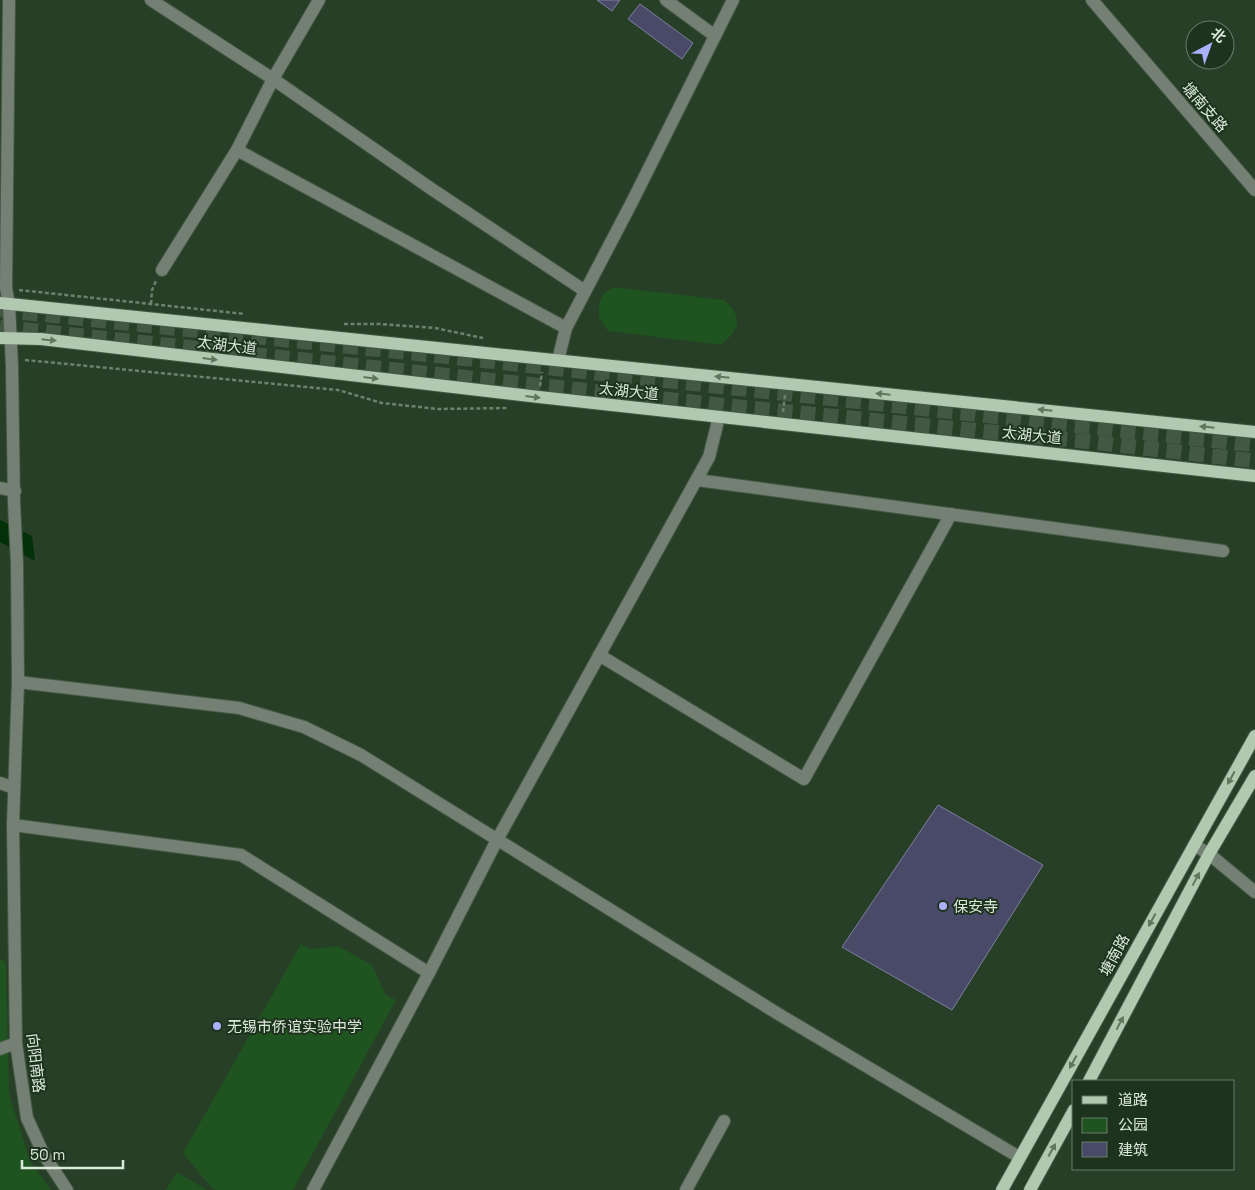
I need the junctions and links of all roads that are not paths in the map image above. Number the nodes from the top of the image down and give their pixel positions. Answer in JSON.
{"nodes":[{"id":1,"x":9,"y":0,"type":"edge"},
{"id":2,"x":151,"y":0,"type":"edge"},
{"id":3,"x":318,"y":0,"type":"edge"},
{"id":4,"x":666,"y":0,"type":"edge"},
{"id":5,"x":733,"y":0,"type":"edge"},
{"id":6,"x":1092,"y":0,"type":"edge"},
{"id":7,"x":715,"y":36,"type":"junction"},
{"id":8,"x":273,"y":79,"type":"junction"},
{"id":9,"x":237,"y":150,"type":"junction"},
{"id":10,"x":1255,"y":190,"type":"edge"},
{"id":11,"x":3,"y":233,"type":"edge"},
{"id":12,"x":162,"y":270,"type":"road end"},
{"id":13,"x":584,"y":292,"type":"junction"},
{"id":14,"x":4,"y":303,"type":"edge"},
{"id":15,"x":566,"y":328,"type":"junction"},
{"id":16,"x":5,"y":339,"type":"edge"},
{"id":17,"x":558,"y":360,"type":"junction"},
{"id":18,"x":717,"y":417,"type":"junction"},
{"id":19,"x":1255,"y":432,"type":"edge"},
{"id":20,"x":1255,"y":476,"type":"edge"},
{"id":21,"x":696,"y":480,"type":"junction"},
{"id":22,"x":0,"y":488,"type":"edge"},
{"id":23,"x":15,"y":497,"type":"junction"},
{"id":24,"x":951,"y":514,"type":"junction"},
{"id":25,"x":1223,"y":551,"type":"dead end"},
{"id":26,"x":599,"y":655,"type":"junction"},
{"id":27,"x":18,"y":682,"type":"junction"},
{"id":28,"x":1255,"y":736,"type":"edge"},
{"id":29,"x":1255,"y":776,"type":"edge"},
{"id":30,"x":0,"y":783,"type":"edge"},
{"id":31,"x":14,"y":788,"type":"junction"},
{"id":32,"x":0,"y":790,"type":"edge"},
{"id":33,"x":13,"y":825,"type":"junction"},
{"id":34,"x":497,"y":840,"type":"junction"},
{"id":35,"x":1194,"y":845,"type":"junction"},
{"id":36,"x":1209,"y":854,"type":"junction"},
{"id":37,"x":1255,"y":892,"type":"edge"},
{"id":38,"x":429,"y":973,"type":"junction"},
{"id":39,"x":16,"y":1043,"type":"junction"},
{"id":40,"x":0,"y":1049,"type":"edge"},
{"id":41,"x":1090,"y":1080,"type":"edge"},
{"id":42,"x":1072,"y":1114,"type":"edge"},
{"id":43,"x":724,"y":1121,"type":"dead end"},
{"id":44,"x":1019,"y":1157,"type":"junction"},
{"id":45,"x":68,"y":1190,"type":"edge"},
{"id":46,"x":313,"y":1190,"type":"edge"},
{"id":47,"x":686,"y":1190,"type":"edge"},
{"id":48,"x":1002,"y":1190,"type":"edge"},
{"id":49,"x":1030,"y":1190,"type":"edge"}],
"edges":[{"from":1,"to":11,"type":"street","name":"向阳南路"},
{"from":2,"to":8,"type":"street"},
{"from":3,"to":8,"type":"street"},
{"from":4,"to":7,"type":"street"},
{"from":5,"to":7,"type":"street"},
{"from":6,"to":10,"type":"street","name":"塘南支路"},
{"from":7,"to":13,"type":"street"},
{"from":8,"to":9,"type":"street"},
{"from":8,"to":13,"type":"street"},
{"from":9,"to":12,"type":"street"},
{"from":9,"to":15,"type":"street"},
{"from":11,"to":14,"type":"street","name":"向阳南路"},
{"from":13,"to":15,"type":"street"},
{"from":14,"to":16,"type":"street","name":"向阳南路"},
{"from":14,"to":17,"type":"main road","name":"太湖大道"},
{"from":15,"to":17,"type":"street"},
{"from":16,"to":18,"type":"main road","name":"太湖大道","one_way":true},
{"from":16,"to":23,"type":"street","name":"向阳南路"},
{"from":19,"to":17,"type":"main road","name":"太湖大道","one_way":true},
{"from":18,"to":20,"type":"main road","name":"太湖大道"},
{"from":18,"to":21,"type":"street"},
{"from":21,"to":24,"type":"street"},
{"from":21,"to":26,"type":"street"},
{"from":22,"to":23,"type":"street"},
{"from":23,"to":27,"type":"street","name":"向阳南路"},
{"from":24,"to":25,"type":"street"},
{"from":24,"to":26,"type":"street"},
{"from":26,"to":34,"type":"street"},
{"from":27,"to":31,"type":"street","name":"向阳南路"},
{"from":27,"to":34,"type":"street"},
{"from":28,"to":35,"type":"main road","name":"塘南路","one_way":true},
{"from":29,"to":36,"type":"main road"},
{"from":30,"to":31,"type":"street"},
{"from":31,"to":32,"type":"street"},
{"from":31,"to":33,"type":"street","name":"向阳南路"},
{"from":33,"to":38,"type":"street"},
{"from":33,"to":39,"type":"street","name":"向阳南路"},
{"from":34,"to":38,"type":"street"},
{"from":34,"to":44,"type":"street"},
{"from":35,"to":36,"type":"street"},
{"from":35,"to":44,"type":"main road","name":"塘南路","one_way":true},
{"from":36,"to":37,"type":"street"},
{"from":41,"to":36,"type":"main road","one_way":true},
{"from":38,"to":46,"type":"street"},
{"from":39,"to":40,"type":"street"},
{"from":39,"to":45,"type":"street","name":"向阳南路"},
{"from":49,"to":42,"type":"main road","one_way":true},
{"from":43,"to":47,"type":"street"},
{"from":44,"to":48,"type":"main road","name":"塘南路"}]}
